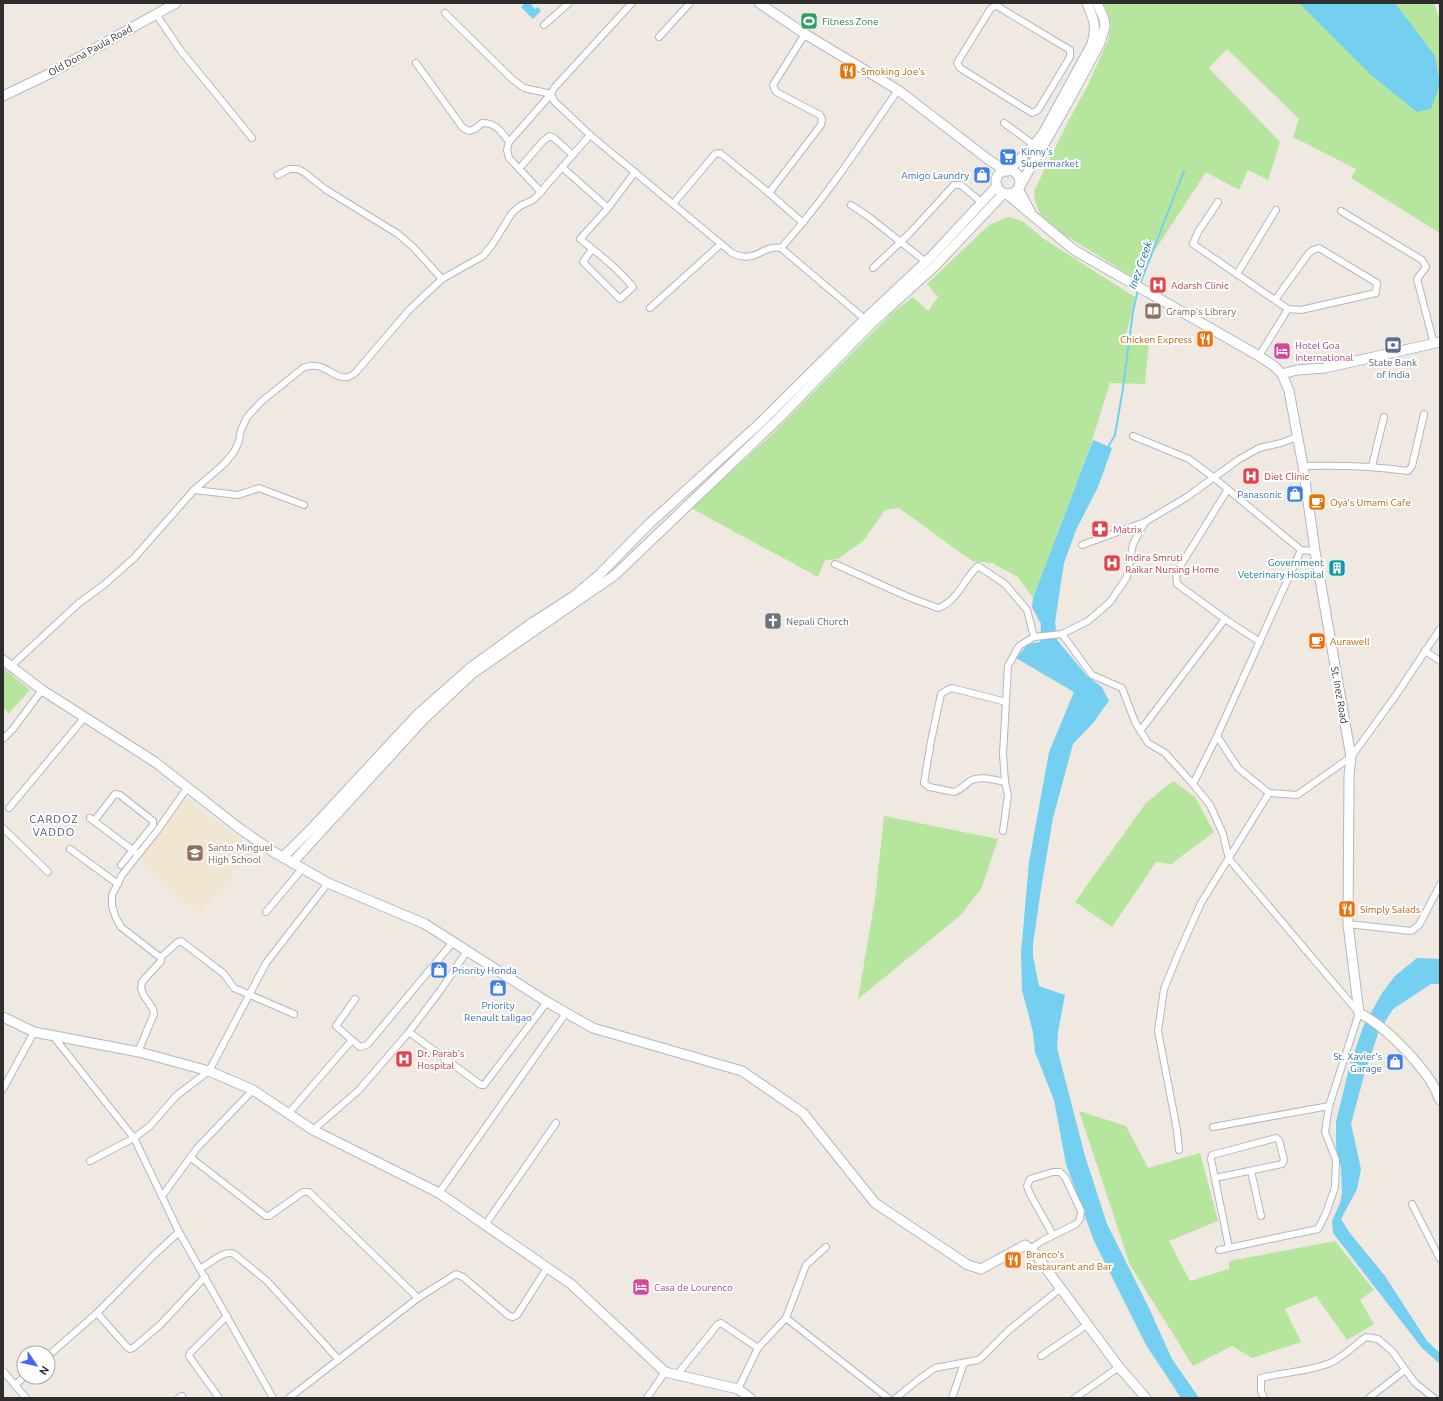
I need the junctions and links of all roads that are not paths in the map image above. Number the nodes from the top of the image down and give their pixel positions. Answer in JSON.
{"nodes":[{"id":1,"x":176,"y":3,"type":"edge"},
{"id":2,"x":569,"y":3,"type":"edge"},
{"id":3,"x":632,"y":3,"type":"edge"},
{"id":4,"x":690,"y":3,"type":"edge"},
{"id":5,"x":759,"y":3,"type":"edge"},
{"id":6,"x":1087,"y":3,"type":"edge"},
{"id":7,"x":1097,"y":3,"type":"edge"},
{"id":8,"x":445,"y":13,"type":"dead end"},
{"id":9,"x":156,"y":14,"type":"junction"},
{"id":10,"x":544,"y":25,"type":"dead end"},
{"id":11,"x":805,"y":34,"type":"junction"},
{"id":12,"x":659,"y":37,"type":"dead end"},
{"id":13,"x":416,"y":63,"type":"dead end"},
{"id":14,"x":1062,"y":84,"type":"junction"},
{"id":15,"x":898,"y":90,"type":"junction"},
{"id":16,"x":551,"y":94,"type":"junction"},
{"id":17,"x":3,"y":96,"type":"edge"},
{"id":18,"x":1004,"y":123,"type":"dead end"},
{"id":19,"x":590,"y":135,"type":"junction"},
{"id":20,"x":252,"y":138,"type":"dead end"},
{"id":21,"x":509,"y":142,"type":"junction"},
{"id":22,"x":1034,"y":145,"type":"junction"},
{"id":23,"x":573,"y":155,"type":"junction"},
{"id":24,"x":990,"y":160,"type":"junction"},
{"id":25,"x":562,"y":167,"type":"junction"},
{"id":26,"x":519,"y":169,"type":"junction"},
{"id":27,"x":1007,"y":171,"type":"junction"},
{"id":28,"x":635,"y":172,"type":"junction"},
{"id":29,"x":278,"y":175,"type":"dead end"},
{"id":30,"x":997,"y":182,"type":"junction"},
{"id":31,"x":1019,"y":187,"type":"junction"},
{"id":32,"x":541,"y":192,"type":"junction"},
{"id":33,"x":770,"y":193,"type":"junction"},
{"id":34,"x":1005,"y":194,"type":"junction"},
{"id":35,"x":982,"y":202,"type":"junction"},
{"id":36,"x":1218,"y":202,"type":"dead end"},
{"id":37,"x":673,"y":204,"type":"junction"},
{"id":38,"x":851,"y":205,"type":"dead end"},
{"id":39,"x":608,"y":208,"type":"junction"},
{"id":40,"x":1276,"y":210,"type":"dead end"},
{"id":41,"x":1341,"y":211,"type":"dead end"},
{"id":42,"x":1034,"y":218,"type":"junction"},
{"id":43,"x":803,"y":223,"type":"junction"},
{"id":44,"x":901,"y":242,"type":"junction"},
{"id":45,"x":721,"y":244,"type":"junction"},
{"id":46,"x":781,"y":248,"type":"junction"},
{"id":47,"x":592,"y":249,"type":"junction"},
{"id":48,"x":926,"y":262,"type":"junction"},
{"id":49,"x":873,"y":268,"type":"dead end"},
{"id":50,"x":1237,"y":274,"type":"junction"},
{"id":51,"x":442,"y":279,"type":"junction"},
{"id":52,"x":1275,"y":300,"type":"junction"},
{"id":53,"x":650,"y":308,"type":"dead end"},
{"id":54,"x":1288,"y":309,"type":"junction"},
{"id":55,"x":868,"y":322,"type":"junction"},
{"id":56,"x":1437,"y":343,"type":"edge"},
{"id":57,"x":1259,"y":356,"type":"junction"},
{"id":58,"x":1282,"y":374,"type":"junction"},
{"id":59,"x":1424,"y":414,"type":"dead end"},
{"id":60,"x":1384,"y":417,"type":"dead end"},
{"id":61,"x":1133,"y":436,"type":"dead end"},
{"id":62,"x":1297,"y":438,"type":"junction"},
{"id":63,"x":1303,"y":466,"type":"junction"},
{"id":64,"x":1372,"y":466,"type":"junction"},
{"id":65,"x":1213,"y":477,"type":"junction"},
{"id":66,"x":1228,"y":489,"type":"junction"},
{"id":67,"x":194,"y":490,"type":"junction"},
{"id":68,"x":304,"y":505,"type":"dead end"},
{"id":69,"x":1145,"y":522,"type":"junction"},
{"id":70,"x":1082,"y":545,"type":"dead end"},
{"id":71,"x":1301,"y":550,"type":"junction"},
{"id":72,"x":1316,"y":551,"type":"junction"},
{"id":73,"x":835,"y":564,"type":"dead end"},
{"id":74,"x":1225,"y":619,"type":"junction"},
{"id":75,"x":1440,"y":629,"type":"edge"},
{"id":76,"x":1062,"y":634,"type":"junction"},
{"id":77,"x":1034,"y":637,"type":"junction"},
{"id":78,"x":1260,"y":642,"type":"junction"},
{"id":79,"x":1425,"y":652,"type":"junction"},
{"id":80,"x":1440,"y":662,"type":"edge"},
{"id":81,"x":6,"y":663,"type":"edge"},
{"id":82,"x":42,"y":690,"type":"junction"},
{"id":83,"x":1006,"y":702,"type":"junction"},
{"id":84,"x":84,"y":718,"type":"junction"},
{"id":85,"x":1140,"y":731,"type":"junction"},
{"id":86,"x":1217,"y":736,"type":"junction"},
{"id":87,"x":3,"y":739,"type":"edge"},
{"id":88,"x":1350,"y":757,"type":"junction"},
{"id":89,"x":1004,"y":782,"type":"junction"},
{"id":90,"x":1193,"y":784,"type":"junction"},
{"id":91,"x":187,"y":788,"type":"junction"},
{"id":92,"x":1269,"y":793,"type":"junction"},
{"id":93,"x":9,"y":808,"type":"dead end"},
{"id":94,"x":3,"y":828,"type":"edge"},
{"id":95,"x":1003,"y":831,"type":"dead end"},
{"id":96,"x":70,"y":849,"type":"dead end"},
{"id":97,"x":132,"y":850,"type":"junction"},
{"id":98,"x":138,"y":854,"type":"junction"},
{"id":99,"x":283,"y":857,"type":"junction"},
{"id":100,"x":1229,"y":859,"type":"junction"},
{"id":101,"x":292,"y":862,"type":"junction"},
{"id":102,"x":121,"y":865,"type":"dead end"},
{"id":103,"x":302,"y":869,"type":"junction"},
{"id":104,"x":48,"y":872,"type":"dead end"},
{"id":105,"x":328,"y":883,"type":"junction"},
{"id":106,"x":118,"y":884,"type":"junction"},
{"id":107,"x":1440,"y":885,"type":"edge"},
{"id":108,"x":266,"y":912,"type":"dead end"},
{"id":109,"x":1348,"y":924,"type":"junction"},
{"id":110,"x":453,"y":942,"type":"junction"},
{"id":111,"x":467,"y":950,"type":"junction"},
{"id":112,"x":161,"y":957,"type":"junction"},
{"id":113,"x":250,"y":994,"type":"junction"},
{"id":114,"x":355,"y":999,"type":"dead end"},
{"id":115,"x":547,"y":1002,"type":"junction"},
{"id":116,"x":566,"y":1013,"type":"junction"},
{"id":117,"x":294,"y":1014,"type":"dead end"},
{"id":118,"x":1362,"y":1014,"type":"junction"},
{"id":119,"x":3,"y":1017,"type":"edge"},
{"id":120,"x":34,"y":1032,"type":"junction"},
{"id":121,"x":409,"y":1032,"type":"junction"},
{"id":122,"x":53,"y":1036,"type":"junction"},
{"id":123,"x":352,"y":1040,"type":"junction"},
{"id":124,"x":138,"y":1052,"type":"junction"},
{"id":125,"x":209,"y":1071,"type":"junction"},
{"id":126,"x":3,"y":1089,"type":"edge"},
{"id":127,"x":253,"y":1090,"type":"junction"},
{"id":128,"x":1440,"y":1100,"type":"edge"},
{"id":129,"x":1329,"y":1106,"type":"junction"},
{"id":130,"x":288,"y":1114,"type":"junction"},
{"id":131,"x":556,"y":1123,"type":"dead end"},
{"id":132,"x":1213,"y":1128,"type":"dead end"},
{"id":133,"x":313,"y":1130,"type":"junction"},
{"id":134,"x":134,"y":1138,"type":"junction"},
{"id":135,"x":1179,"y":1150,"type":"dead end"},
{"id":136,"x":190,"y":1157,"type":"junction"},
{"id":137,"x":90,"y":1162,"type":"dead end"},
{"id":138,"x":1252,"y":1171,"type":"junction"},
{"id":139,"x":1215,"y":1178,"type":"junction"},
{"id":140,"x":439,"y":1193,"type":"junction"},
{"id":141,"x":162,"y":1196,"type":"junction"},
{"id":142,"x":1412,"y":1204,"type":"dead end"},
{"id":143,"x":1261,"y":1216,"type":"dead end"},
{"id":144,"x":485,"y":1224,"type":"junction"},
{"id":145,"x":180,"y":1232,"type":"junction"},
{"id":146,"x":1053,"y":1235,"type":"junction"},
{"id":147,"x":826,"y":1247,"type":"dead end"},
{"id":148,"x":1229,"y":1248,"type":"junction"},
{"id":149,"x":1030,"y":1249,"type":"junction"},
{"id":150,"x":1219,"y":1250,"type":"dead end"},
{"id":151,"x":1440,"y":1259,"type":"edge"},
{"id":152,"x":547,"y":1268,"type":"junction"},
{"id":153,"x":200,"y":1269,"type":"junction"},
{"id":154,"x":205,"y":1277,"type":"junction"},
{"id":155,"x":1061,"y":1288,"type":"junction"},
{"id":156,"x":418,"y":1298,"type":"junction"},
{"id":157,"x":97,"y":1313,"type":"junction"},
{"id":158,"x":227,"y":1316,"type":"junction"},
{"id":159,"x":786,"y":1318,"type":"junction"},
{"id":160,"x":1087,"y":1324,"type":"junction"},
{"id":161,"x":758,"y":1348,"type":"junction"},
{"id":162,"x":56,"y":1349,"type":"edge"},
{"id":163,"x":1041,"y":1356,"type":"dead end"},
{"id":164,"x":339,"y":1360,"type":"junction"},
{"id":165,"x":964,"y":1363,"type":"junction"},
{"id":166,"x":1119,"y":1368,"type":"junction"},
{"id":167,"x":1405,"y":1370,"type":"junction"},
{"id":168,"x":3,"y":1371,"type":"edge"},
{"id":169,"x":665,"y":1372,"type":"junction"},
{"id":170,"x":676,"y":1376,"type":"junction"},
{"id":171,"x":15,"y":1384,"type":"joint"},
{"id":172,"x":738,"y":1389,"type":"junction"},
{"id":173,"x":26,"y":1398,"type":"edge"},
{"id":174,"x":219,"y":1398,"type":"edge"},
{"id":175,"x":273,"y":1398,"type":"edge"},
{"id":176,"x":289,"y":1398,"type":"edge"},
{"id":177,"x":647,"y":1398,"type":"edge"},
{"id":178,"x":750,"y":1398,"type":"edge"},
{"id":179,"x":888,"y":1398,"type":"edge"},
{"id":180,"x":896,"y":1398,"type":"edge"},
{"id":181,"x":952,"y":1398,"type":"edge"},
{"id":182,"x":1075,"y":1398,"type":"edge"},
{"id":183,"x":1146,"y":1398,"type":"edge"},
{"id":184,"x":1264,"y":1398,"type":"edge"},
{"id":185,"x":1369,"y":1398,"type":"edge"},
{"id":186,"x":1434,"y":1398,"type":"edge"}],
"edges":[{"from":1,"to":9,"type":"street","name":"Old Dona Paula Road"},
{"from":2,"to":10,"type":"street"},
{"from":3,"to":16,"type":"street"},
{"from":4,"to":12,"type":"street"},
{"from":5,"to":11,"type":"street"},
{"from":6,"to":14,"type":"street"},
{"from":7,"to":31,"type":"street"},
{"from":8,"to":16,"type":"street"},
{"from":9,"to":17,"type":"street","name":"Old Dona Paula Road"},
{"from":9,"to":20,"type":"street"},
{"from":11,"to":15,"type":"street"},
{"from":11,"to":33,"type":"street"},
{"from":13,"to":21,"type":"street"},
{"from":14,"to":14,"type":"street"},
{"from":14,"to":22,"type":"street"},
{"from":15,"to":24,"type":"street"},
{"from":15,"to":43,"type":"street"},
{"from":16,"to":19,"type":"street"},
{"from":16,"to":21,"type":"street"},
{"from":18,"to":22,"type":"street"},
{"from":19,"to":23,"type":"street"},
{"from":19,"to":28,"type":"street"},
{"from":21,"to":26,"type":"street"},
{"from":22,"to":27,"type":"street"},
{"from":23,"to":25,"type":"street"},
{"from":23,"to":26,"type":"street"},
{"from":24,"to":27,"type":"street"},
{"from":24,"to":30,"type":"street"},
{"from":25,"to":32,"type":"street"},
{"from":25,"to":39,"type":"street"},
{"from":26,"to":32,"type":"street"},
{"from":27,"to":30,"type":"street"},
{"from":27,"to":31,"type":"street"},
{"from":28,"to":37,"type":"street"},
{"from":28,"to":39,"type":"street"},
{"from":29,"to":51,"type":"street"},
{"from":30,"to":34,"type":"street"},
{"from":30,"to":35,"type":"street"},
{"from":31,"to":34,"type":"street"},
{"from":31,"to":42,"type":"street"},
{"from":32,"to":51,"type":"street"},
{"from":33,"to":37,"type":"street"},
{"from":33,"to":43,"type":"street"},
{"from":34,"to":42,"type":"street"},
{"from":34,"to":55,"type":"street"},
{"from":35,"to":44,"type":"street"},
{"from":35,"to":48,"type":"street"},
{"from":36,"to":50,"type":"street"},
{"from":37,"to":45,"type":"street"},
{"from":38,"to":44,"type":"street"},
{"from":39,"to":47,"type":"street"},
{"from":40,"to":50,"type":"street"},
{"from":41,"to":56,"type":"street"},
{"from":42,"to":57,"type":"street"},
{"from":43,"to":46,"type":"street"},
{"from":44,"to":48,"type":"street"},
{"from":44,"to":49,"type":"street"},
{"from":45,"to":46,"type":"street"},
{"from":45,"to":53,"type":"street"},
{"from":46,"to":55,"type":"street"},
{"from":47,"to":47,"type":"street"},
{"from":48,"to":55,"type":"street"},
{"from":50,"to":52,"type":"street"},
{"from":51,"to":67,"type":"street"},
{"from":52,"to":54,"type":"street"},
{"from":52,"to":54,"type":"street"},
{"from":54,"to":57,"type":"street"},
{"from":55,"to":99,"type":"street"},
{"from":55,"to":101,"type":"street"},
{"from":56,"to":58,"type":"street"},
{"from":57,"to":58,"type":"street"},
{"from":58,"to":62,"type":"street","name":"St. Inez Road"},
{"from":59,"to":64,"type":"street"},
{"from":60,"to":64,"type":"street"},
{"from":61,"to":65,"type":"street"},
{"from":62,"to":63,"type":"street","name":"St. Inez Road"},
{"from":62,"to":65,"type":"street"},
{"from":63,"to":64,"type":"street"},
{"from":63,"to":72,"type":"street","name":"St. Inez Road"},
{"from":65,"to":66,"type":"street"},
{"from":65,"to":69,"type":"street"},
{"from":66,"to":71,"type":"street"},
{"from":66,"to":74,"type":"street"},
{"from":67,"to":68,"type":"street"},
{"from":67,"to":81,"type":"street"},
{"from":69,"to":70,"type":"street"},
{"from":69,"to":76,"type":"street"},
{"from":71,"to":72,"type":"street"},
{"from":71,"to":78,"type":"street"},
{"from":72,"to":88,"type":"street","name":"St. Inez Road"},
{"from":73,"to":77,"type":"street"},
{"from":74,"to":78,"type":"street"},
{"from":74,"to":85,"type":"street"},
{"from":75,"to":79,"type":"street"},
{"from":76,"to":77,"type":"street"},
{"from":76,"to":85,"type":"street"},
{"from":77,"to":83,"type":"street"},
{"from":78,"to":86,"type":"street"},
{"from":79,"to":80,"type":"street"},
{"from":79,"to":88,"type":"street"},
{"from":81,"to":82,"type":"street"},
{"from":82,"to":84,"type":"street"},
{"from":82,"to":87,"type":"street"},
{"from":83,"to":89,"type":"street"},
{"from":83,"to":89,"type":"street"},
{"from":84,"to":91,"type":"street"},
{"from":84,"to":93,"type":"street"},
{"from":85,"to":90,"type":"street"},
{"from":86,"to":90,"type":"street"},
{"from":86,"to":92,"type":"street"},
{"from":88,"to":92,"type":"street"},
{"from":88,"to":109,"type":"street","name":"St. Inez Road"},
{"from":89,"to":95,"type":"street"},
{"from":90,"to":100,"type":"street"},
{"from":91,"to":98,"type":"street"},
{"from":91,"to":99,"type":"street"},
{"from":92,"to":100,"type":"street"},
{"from":94,"to":104,"type":"street"},
{"from":96,"to":106,"type":"street"},
{"from":97,"to":97,"type":"street"},
{"from":97,"to":98,"type":"street"},
{"from":97,"to":102,"type":"street"},
{"from":98,"to":106,"type":"street"},
{"from":99,"to":101,"type":"street"},
{"from":100,"to":118,"type":"street"},
{"from":100,"to":135,"type":"street"},
{"from":101,"to":103,"type":"street"},
{"from":103,"to":105,"type":"street"},
{"from":103,"to":108,"type":"street"},
{"from":105,"to":110,"type":"street"},
{"from":105,"to":113,"type":"street"},
{"from":106,"to":112,"type":"street"},
{"from":107,"to":109,"type":"street"},
{"from":109,"to":118,"type":"street","name":"St. Inez Road"},
{"from":110,"to":111,"type":"street"},
{"from":110,"to":123,"type":"street"},
{"from":111,"to":115,"type":"street"},
{"from":111,"to":121,"type":"street"},
{"from":112,"to":113,"type":"street"},
{"from":112,"to":124,"type":"street"},
{"from":113,"to":117,"type":"street"},
{"from":113,"to":125,"type":"street"},
{"from":114,"to":123,"type":"street"},
{"from":115,"to":116,"type":"street"},
{"from":115,"to":121,"type":"street"},
{"from":116,"to":140,"type":"street"},
{"from":116,"to":149,"type":"street"},
{"from":118,"to":128,"type":"street"},
{"from":118,"to":129,"type":"street"},
{"from":119,"to":120,"type":"street"},
{"from":120,"to":122,"type":"street"},
{"from":120,"to":126,"type":"street"},
{"from":121,"to":133,"type":"street"},
{"from":122,"to":124,"type":"street"},
{"from":122,"to":134,"type":"street"},
{"from":123,"to":130,"type":"street"},
{"from":124,"to":125,"type":"street"},
{"from":125,"to":127,"type":"street"},
{"from":125,"to":134,"type":"street"},
{"from":127,"to":130,"type":"street"},
{"from":127,"to":136,"type":"street"},
{"from":129,"to":132,"type":"street"},
{"from":129,"to":148,"type":"street"},
{"from":130,"to":133,"type":"street"},
{"from":131,"to":144,"type":"street"},
{"from":133,"to":140,"type":"street"},
{"from":134,"to":137,"type":"street"},
{"from":134,"to":141,"type":"street"},
{"from":136,"to":141,"type":"street"},
{"from":136,"to":156,"type":"street"},
{"from":138,"to":139,"type":"street"},
{"from":138,"to":139,"type":"street"},
{"from":138,"to":143,"type":"street"},
{"from":139,"to":148,"type":"street"},
{"from":140,"to":144,"type":"street"},
{"from":141,"to":145,"type":"street"},
{"from":142,"to":151,"type":"street"},
{"from":144,"to":152,"type":"street"},
{"from":145,"to":153,"type":"street"},
{"from":145,"to":157,"type":"street"},
{"from":146,"to":146,"type":"street"},
{"from":146,"to":149,"type":"street"},
{"from":147,"to":159,"type":"street"},
{"from":148,"to":150,"type":"street"},
{"from":149,"to":155,"type":"street"},
{"from":152,"to":156,"type":"street"},
{"from":152,"to":169,"type":"street"},
{"from":153,"to":154,"type":"street"},
{"from":153,"to":164,"type":"street"},
{"from":154,"to":157,"type":"street"},
{"from":154,"to":158,"type":"street"},
{"from":155,"to":160,"type":"street"},
{"from":155,"to":165,"type":"street"},
{"from":156,"to":164,"type":"street"},
{"from":157,"to":162,"type":"street"},
{"from":158,"to":174,"type":"street"},
{"from":158,"to":175,"type":"street"},
{"from":159,"to":161,"type":"street"},
{"from":159,"to":179,"type":"street"},
{"from":160,"to":163,"type":"street"},
{"from":160,"to":166,"type":"street"},
{"from":161,"to":170,"type":"street"},
{"from":161,"to":172,"type":"street"},
{"from":164,"to":176,"type":"street"},
{"from":165,"to":180,"type":"street"},
{"from":165,"to":181,"type":"street"},
{"from":166,"to":182,"type":"street"},
{"from":166,"to":183,"type":"street"},
{"from":167,"to":184,"type":"street"},
{"from":167,"to":185,"type":"street"},
{"from":167,"to":186,"type":"street"},
{"from":168,"to":171,"type":"street"},
{"from":169,"to":170,"type":"street"},
{"from":169,"to":177,"type":"street"},
{"from":170,"to":172,"type":"street"},
{"from":171,"to":173,"type":"street"},
{"from":172,"to":178,"type":"street"}]}
